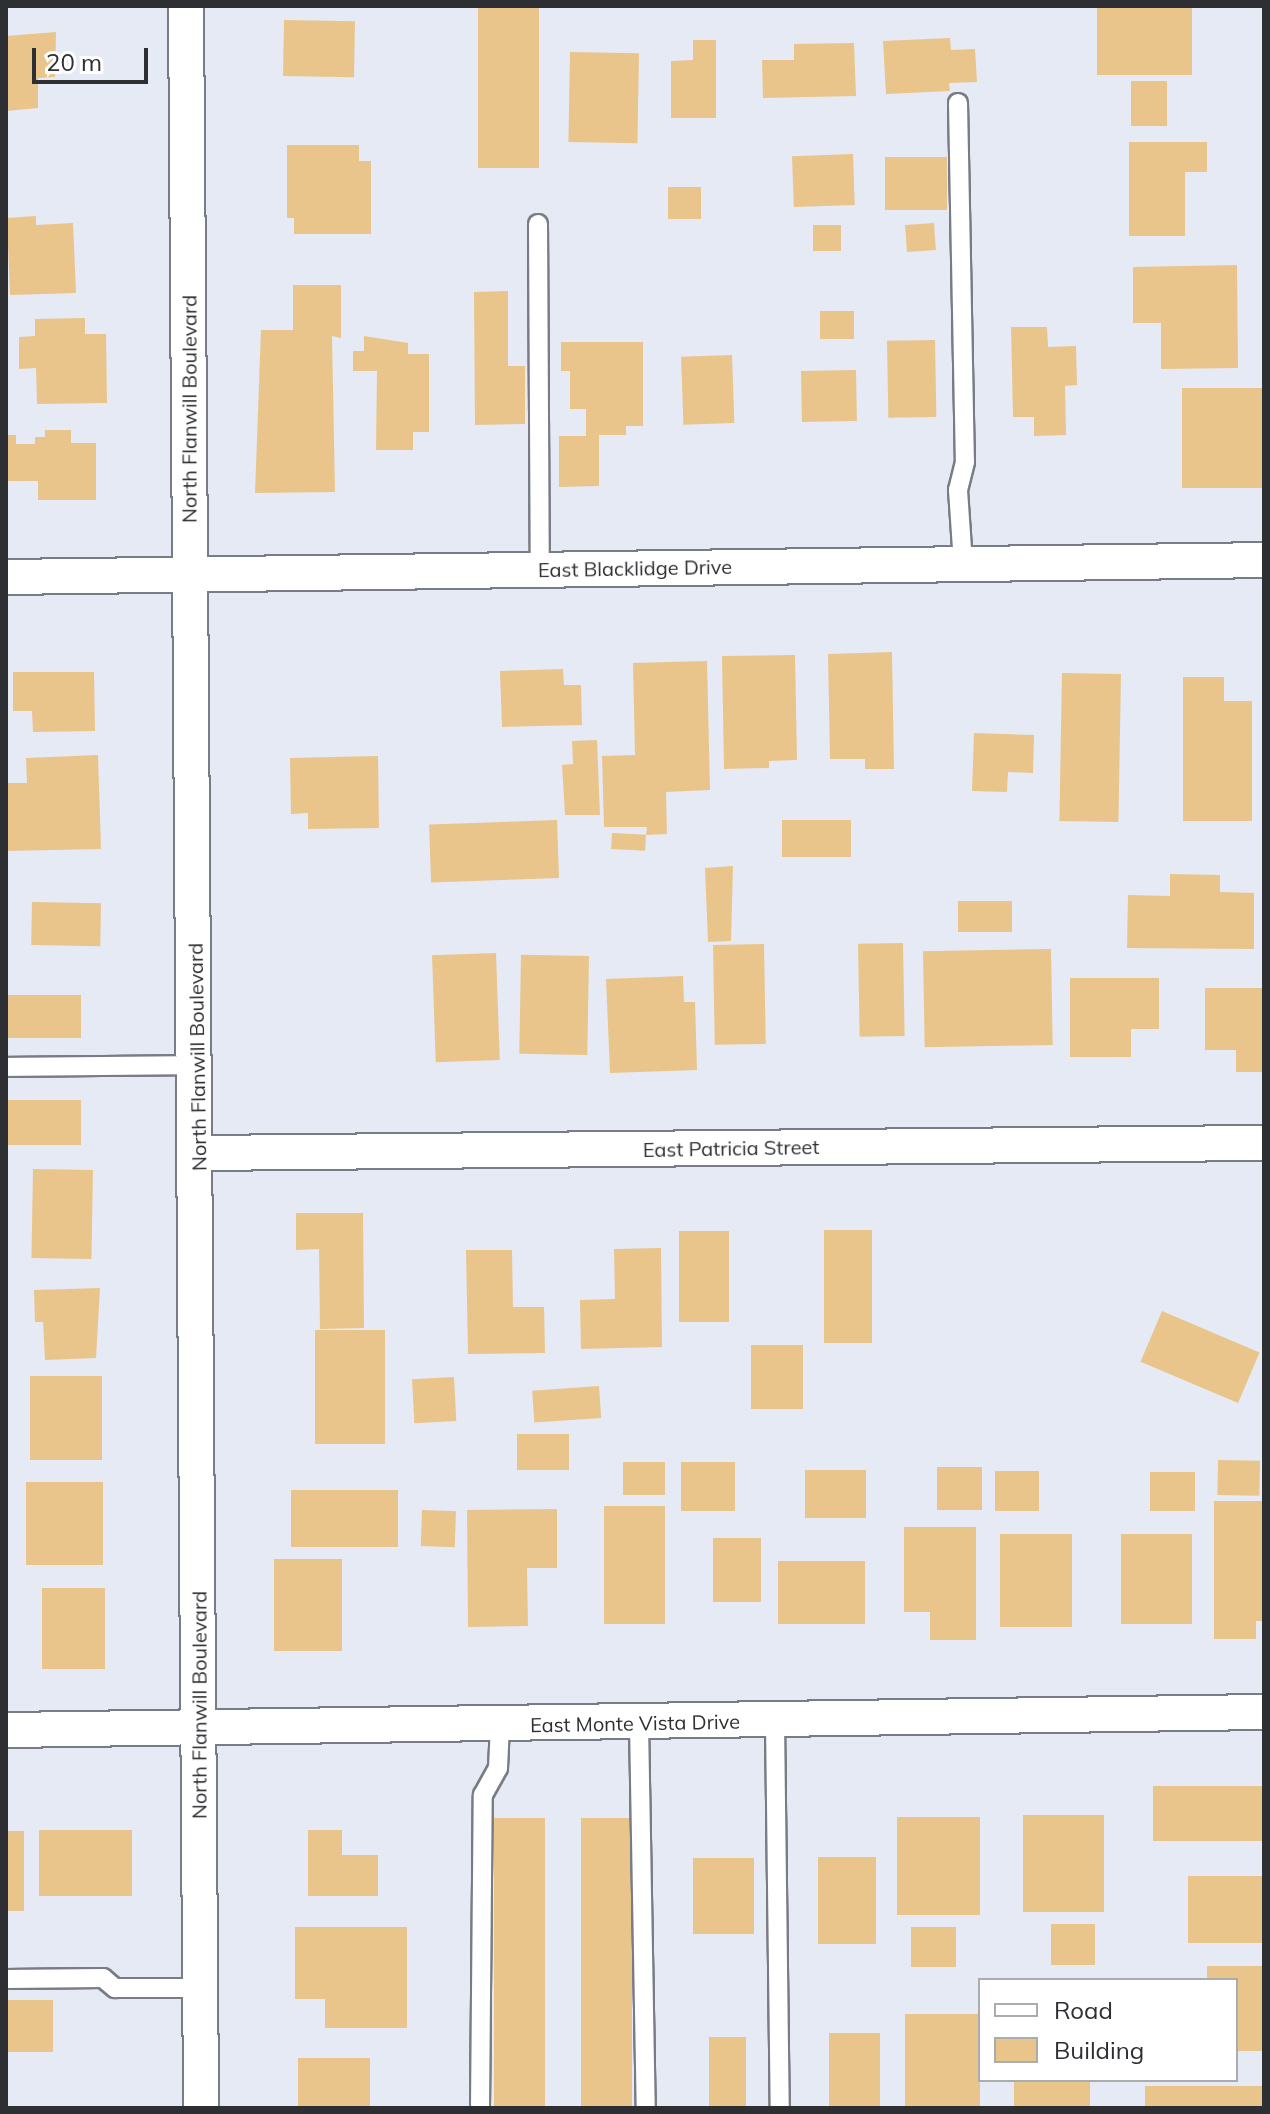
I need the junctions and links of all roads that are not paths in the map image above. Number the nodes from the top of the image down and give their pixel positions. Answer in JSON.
{"nodes":[{"id":1,"x":186,"y":6,"type":"edge"},
{"id":2,"x":958,"y":103,"type":"dead end"},
{"id":3,"x":538,"y":224,"type":"dead end"},
{"id":4,"x":1264,"y":560,"type":"edge"},
{"id":5,"x":963,"y":564,"type":"junction"},
{"id":6,"x":540,"y":569,"type":"junction"},
{"id":7,"x":190,"y":573,"type":"junction"},
{"id":8,"x":6,"y":577,"type":"edge"},
{"id":9,"x":197,"y":1065,"type":"junction"},
{"id":10,"x":6,"y":1067,"type":"edge"},
{"id":11,"x":1264,"y":1143,"type":"edge"},
{"id":12,"x":198,"y":1153,"type":"junction"},
{"id":13,"x":1264,"y":1712,"type":"edge"},
{"id":14,"x":775,"y":1721,"type":"junction"},
{"id":15,"x":639,"y":1723,"type":"junction"},
{"id":16,"x":500,"y":1725,"type":"junction"},
{"id":17,"x":199,"y":1729,"type":"junction"},
{"id":18,"x":6,"y":1730,"type":"edge"},
{"id":19,"x":6,"y":1979,"type":"edge"},
{"id":20,"x":200,"y":1988,"type":"junction"},
{"id":21,"x":201,"y":2108,"type":"edge"},
{"id":22,"x":480,"y":2108,"type":"edge"},
{"id":23,"x":646,"y":2108,"type":"edge"},
{"id":24,"x":780,"y":2108,"type":"edge"}],
"edges":[{"from":1,"to":7,"type":"street","name":"North Flanwill Boulevard"},
{"from":2,"to":5,"type":"lane"},
{"from":3,"to":6,"type":"lane"},
{"from":4,"to":5,"type":"street","name":"East Blacklidge Drive"},
{"from":5,"to":6,"type":"street","name":"East Blacklidge Drive"},
{"from":6,"to":7,"type":"street","name":"East Blacklidge Drive"},
{"from":7,"to":8,"type":"street","name":"East Blacklidge Drive"},
{"from":7,"to":9,"type":"street","name":"North Flanwill Boulevard"},
{"from":9,"to":10,"type":"lane"},
{"from":9,"to":12,"type":"street","name":"North Flanwill Boulevard"},
{"from":11,"to":12,"type":"street","name":"East Patricia Street"},
{"from":12,"to":17,"type":"street","name":"North Flanwill Boulevard"},
{"from":13,"to":14,"type":"street","name":"East Monte Vista Drive"},
{"from":14,"to":15,"type":"street","name":"East Monte Vista Drive"},
{"from":14,"to":24,"type":"lane"},
{"from":15,"to":16,"type":"street","name":"East Monte Vista Drive"},
{"from":15,"to":23,"type":"lane"},
{"from":16,"to":17,"type":"street","name":"East Monte Vista Drive"},
{"from":16,"to":22,"type":"lane"},
{"from":17,"to":18,"type":"street","name":"East Monte Vista Drive"},
{"from":17,"to":20,"type":"street","name":"North Flanwill Boulevard"},
{"from":19,"to":20,"type":"lane"},
{"from":20,"to":21,"type":"street","name":"North Flanwill Boulevard"}]}
